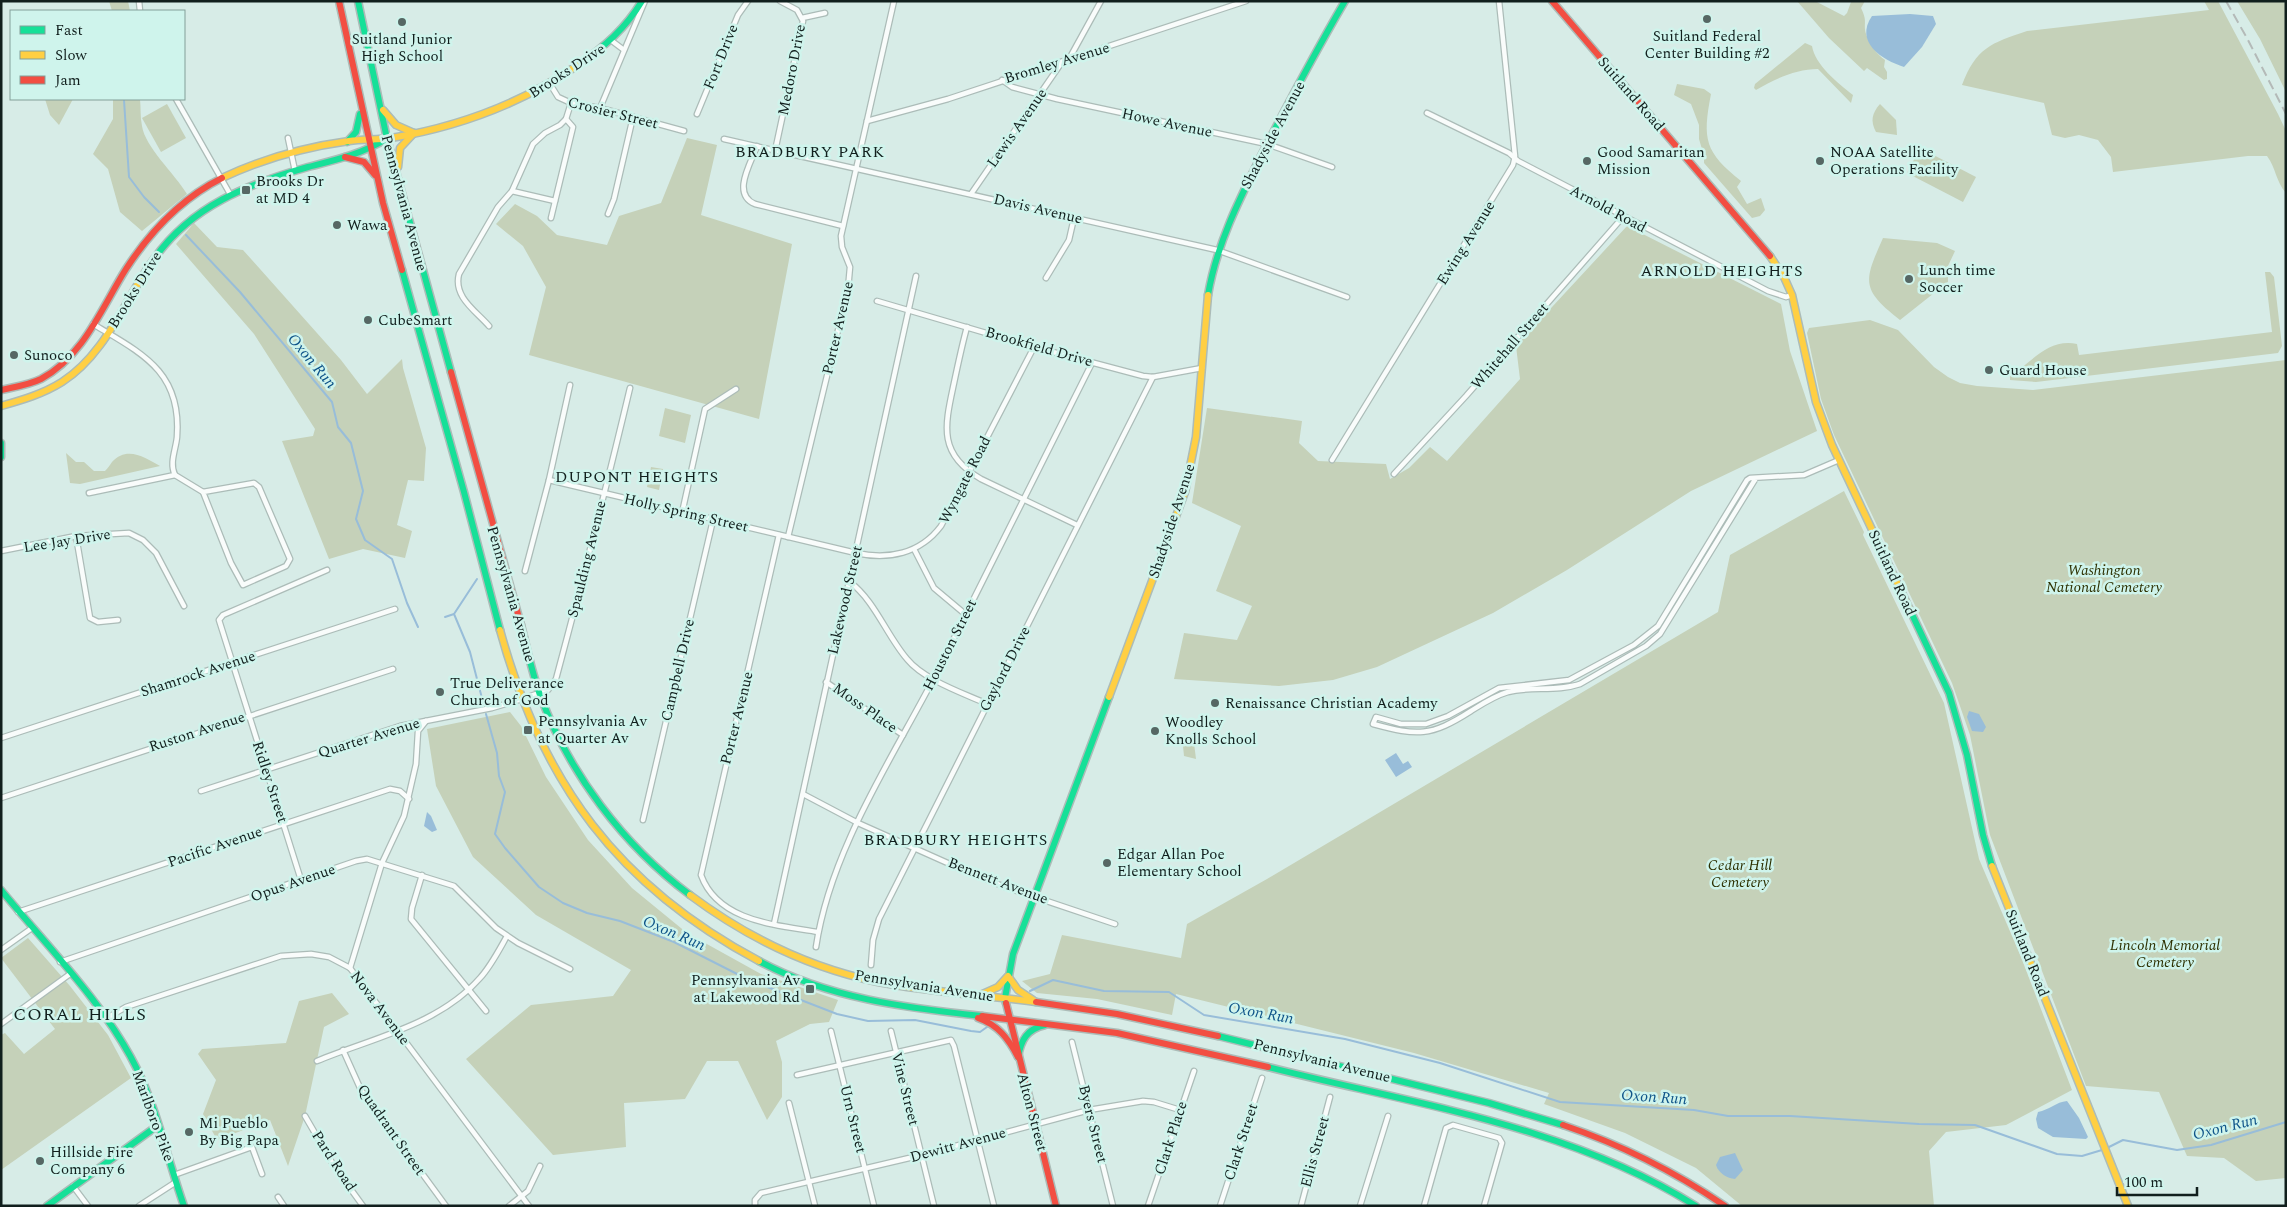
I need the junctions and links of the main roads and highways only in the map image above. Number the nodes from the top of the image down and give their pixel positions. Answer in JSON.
{"nodes":[{"id":1,"x":339,"y":1,"type":"edge"},
{"id":2,"x":358,"y":1,"type":"edge"},
{"id":3,"x":644,"y":1,"type":"edge"},
{"id":4,"x":1345,"y":1,"type":"edge"},
{"id":5,"x":1552,"y":1,"type":"edge"},
{"id":6,"x":379,"y":103,"type":"junction"},
{"id":7,"x":361,"y":109,"type":"junction"},
{"id":8,"x":414,"y":133,"type":"junction"},
{"id":9,"x":368,"y":138,"type":"junction"},
{"id":10,"x":387,"y":139,"type":"junction"},
{"id":11,"x":347,"y":142,"type":"junction"},
{"id":12,"x":370,"y":148,"type":"junction"},
{"id":13,"x":345,"y":157,"type":"junction"},
{"id":14,"x":398,"y":180,"type":"junction"},
{"id":15,"x":378,"y":181,"type":"junction"},
{"id":16,"x":1,"y":390,"type":"edge"},
{"id":17,"x":1,"y":406,"type":"edge"},
{"id":18,"x":1,"y":443,"type":"edge"},
{"id":19,"x":1,"y":457,"type":"edge"},
{"id":20,"x":1,"y":890,"type":"edge"},
{"id":21,"x":1008,"y":976,"type":"junction"},
{"id":22,"x":980,"y":995,"type":"junction"},
{"id":23,"x":1005,"y":998,"type":"junction"},
{"id":24,"x":1035,"y":1002,"type":"junction"},
{"id":25,"x":926,"y":1009,"type":"junction"},
{"id":26,"x":1010,"y":1018,"type":"junction"},
{"id":27,"x":1064,"y":1025,"type":"junction"},
{"id":28,"x":1018,"y":1057,"type":"junction"},
{"id":29,"x":157,"y":1126,"type":"junction"},
{"id":30,"x":46,"y":1206,"type":"edge"},
{"id":31,"x":184,"y":1206,"type":"edge"},
{"id":32,"x":1056,"y":1206,"type":"edge"},
{"id":33,"x":1696,"y":1206,"type":"edge"},
{"id":34,"x":1725,"y":1206,"type":"edge"},
{"id":35,"x":2128,"y":1206,"type":"edge"}],
"edges":[{"from":1,"to":7,"type":"main road","name":"Pennsylvania Avenue"},
{"from":2,"to":6,"type":"main road","name":"Pennsylvania Avenue"},
{"from":3,"to":8,"type":"main road","name":"Brooks Drive"},
{"from":4,"to":21,"type":"main road","name":"Shadyside Avenue"},
{"from":5,"to":35,"type":"main road","name":"Suitland Road"},
{"from":6,"to":8,"type":"main road"},
{"from":6,"to":10,"type":"main road","name":"Pennsylvania Avenue"},
{"from":7,"to":9,"type":"main road","name":"Pennsylvania Avenue"},
{"from":7,"to":11,"type":"main road"},
{"from":8,"to":10,"type":"main road","name":"Brooks Drive"},
{"from":8,"to":14,"type":"main road"},
{"from":9,"to":10,"type":"main road","name":"Brooks Drive"},
{"from":9,"to":11,"type":"main road","name":"Brooks Drive"},
{"from":9,"to":12,"type":"main road","name":"Pennsylvania Avenue"},
{"from":10,"to":12,"type":"main road","name":"Brooks Drive"},
{"from":10,"to":14,"type":"main road","name":"Pennsylvania Avenue"},
{"from":11,"to":16,"type":"main road","name":"Brooks Drive"},
{"from":12,"to":13,"type":"main road","name":"Brooks Drive"},
{"from":12,"to":15,"type":"main road","name":"Pennsylvania Avenue"},
{"from":13,"to":15,"type":"main road"},
{"from":13,"to":17,"type":"main road","name":"Brooks Drive"},
{"from":14,"to":22,"type":"main road","name":"Pennsylvania Avenue"},
{"from":15,"to":25,"type":"main road","name":"Pennsylvania Avenue"},
{"from":18,"to":19,"type":"main road"},
{"from":20,"to":29,"type":"main road","name":"Marlboro Pike"},
{"from":21,"to":22,"type":"main road"},
{"from":21,"to":23,"type":"main road","name":"Shadyside Avenue"},
{"from":21,"to":24,"type":"main road"},
{"from":22,"to":23,"type":"main road","name":"Pennsylvania Avenue"},
{"from":23,"to":24,"type":"main road","name":"Pennsylvania Avenue"},
{"from":23,"to":26,"type":"main road","name":"Shadyside Avenue"},
{"from":24,"to":34,"type":"main road","name":"Pennsylvania Avenue"},
{"from":25,"to":26,"type":"main road","name":"Pennsylvania Avenue"},
{"from":25,"to":28,"type":"main road"},
{"from":26,"to":27,"type":"main road","name":"Pennsylvania Avenue"},
{"from":26,"to":28,"type":"main road","name":"Alton Street"},
{"from":27,"to":28,"type":"main road"},
{"from":27,"to":33,"type":"main road","name":"Pennsylvania Avenue"},
{"from":28,"to":32,"type":"main road","name":"Alton Street"},
{"from":29,"to":30,"type":"main road"},
{"from":29,"to":31,"type":"main road","name":"Marlboro Pike"}]}
